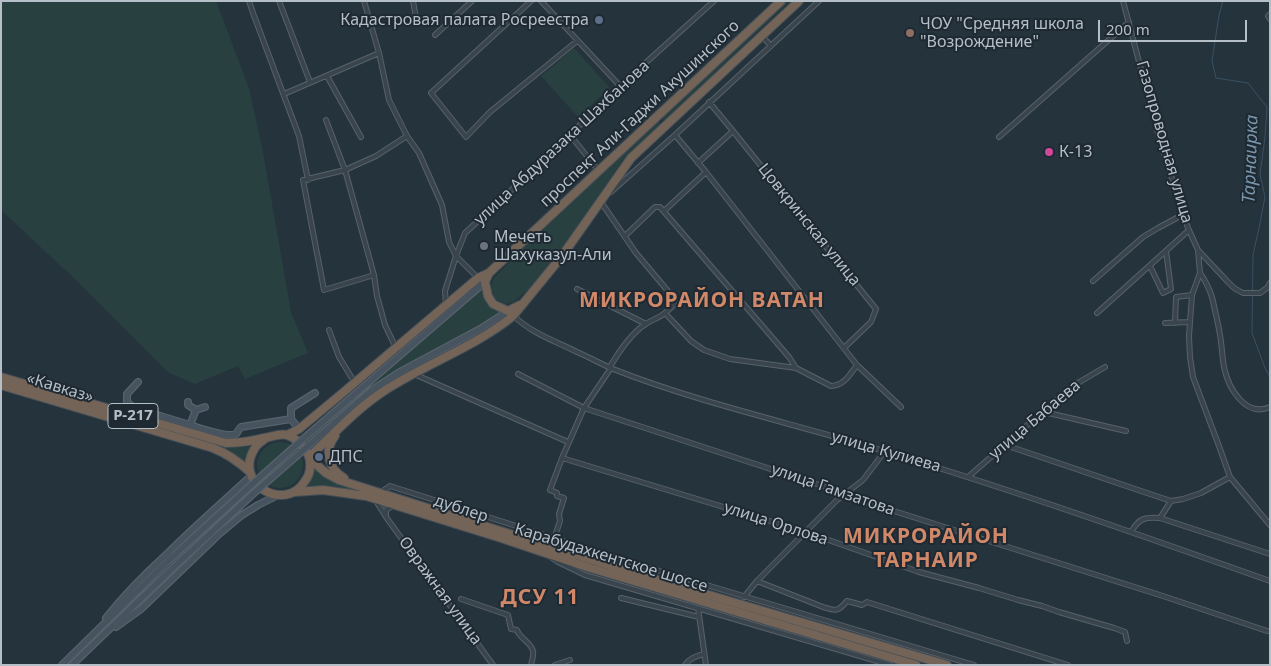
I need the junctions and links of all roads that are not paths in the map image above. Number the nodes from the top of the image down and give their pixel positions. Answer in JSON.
{"nodes":[{"id":1,"x":249,"y":1,"type":"edge"},
{"id":2,"x":279,"y":1,"type":"edge"},
{"id":3,"x":364,"y":1,"type":"edge"},
{"id":4,"x":413,"y":1,"type":"edge"},
{"id":5,"x":472,"y":1,"type":"edge"},
{"id":6,"x":532,"y":1,"type":"edge"},
{"id":7,"x":541,"y":1,"type":"edge"},
{"id":8,"x":714,"y":1,"type":"edge"},
{"id":9,"x":781,"y":1,"type":"edge"},
{"id":10,"x":798,"y":1,"type":"edge"},
{"id":11,"x":819,"y":1,"type":"edge"},
{"id":12,"x":1124,"y":1,"type":"edge"},
{"id":13,"x":1270,"y":14,"type":"edge"},
{"id":14,"x":1270,"y":19,"type":"edge"},
{"id":15,"x":1129,"y":22,"type":"junction"},
{"id":16,"x":417,"y":23,"type":"dead end"},
{"id":17,"x":435,"y":34,"type":"dead end"},
{"id":18,"x":762,"y":36,"type":"junction"},
{"id":19,"x":577,"y":41,"type":"junction"},
{"id":20,"x":771,"y":46,"type":"junction"},
{"id":21,"x":378,"y":53,"type":"junction"},
{"id":22,"x":327,"y":76,"type":"junction"},
{"id":23,"x":714,"y":80,"type":"junction"},
{"id":24,"x":310,"y":82,"type":"junction"},
{"id":25,"x":620,"y":86,"type":"junction"},
{"id":26,"x":723,"y":90,"type":"junction"},
{"id":27,"x":284,"y":94,"type":"junction"},
{"id":28,"x":709,"y":102,"type":"junction"},
{"id":29,"x":655,"y":118,"type":"junction"},
{"id":30,"x":326,"y":120,"type":"dead end"},
{"id":31,"x":663,"y":127,"type":"junction"},
{"id":32,"x":733,"y":131,"type":"junction"},
{"id":33,"x":570,"y":135,"type":"junction"},
{"id":34,"x":675,"y":135,"type":"junction"},
{"id":35,"x":407,"y":136,"type":"junction"},
{"id":36,"x":361,"y":137,"type":"dead end"},
{"id":37,"x":999,"y":137,"type":"dead end"},
{"id":38,"x":698,"y":163,"type":"junction"},
{"id":39,"x":345,"y":170,"type":"junction"},
{"id":40,"x":599,"y":171,"type":"junction"},
{"id":41,"x":706,"y":172,"type":"junction"},
{"id":42,"x":308,"y":180,"type":"junction"},
{"id":43,"x":600,"y":201,"type":"junction"},
{"id":44,"x":664,"y":211,"type":"junction"},
{"id":45,"x":1184,"y":214,"type":"junction"},
{"id":46,"x":1189,"y":230,"type":"junction"},
{"id":47,"x":625,"y":236,"type":"junction"},
{"id":48,"x":1198,"y":250,"type":"junction"},
{"id":49,"x":1166,"y":251,"type":"junction"},
{"id":50,"x":456,"y":256,"type":"junction"},
{"id":51,"x":1150,"y":266,"type":"junction"},
{"id":52,"x":1200,"y":273,"type":"junction"},
{"id":53,"x":374,"y":275,"type":"junction"},
{"id":54,"x":482,"y":280,"type":"junction"},
{"id":55,"x":1093,"y":281,"type":"dead end"},
{"id":56,"x":1270,"y":283,"type":"edge"},
{"id":57,"x":577,"y":289,"type":"dead end"},
{"id":58,"x":1192,"y":295,"type":"junction"},
{"id":59,"x":446,"y":305,"type":"junction"},
{"id":60,"x":511,"y":313,"type":"junction"},
{"id":61,"x":665,"y":313,"type":"junction"},
{"id":62,"x":1097,"y":313,"type":"dead end"},
{"id":63,"x":1190,"y":322,"type":"junction"},
{"id":64,"x":1165,"y":323,"type":"dead end"},
{"id":65,"x":1175,"y":323,"type":"junction"},
{"id":66,"x":646,"y":324,"type":"junction"},
{"id":67,"x":329,"y":330,"type":"dead end"},
{"id":68,"x":396,"y":348,"type":"junction"},
{"id":69,"x":844,"y":348,"type":"junction"},
{"id":70,"x":857,"y":365,"type":"junction"},
{"id":71,"x":1105,"y":367,"type":"dead end"},
{"id":72,"x":612,"y":368,"type":"junction"},
{"id":73,"x":796,"y":368,"type":"junction"},
{"id":74,"x":414,"y":374,"type":"junction"},
{"id":75,"x":518,"y":374,"type":"dead end"},
{"id":76,"x":1,"y":377,"type":"edge"},
{"id":77,"x":138,"y":382,"type":"dead end"},
{"id":78,"x":355,"y":383,"type":"junction"},
{"id":79,"x":1,"y":385,"type":"edge"},
{"id":80,"x":315,"y":393,"type":"dead end"},
{"id":81,"x":188,"y":402,"type":"dead end"},
{"id":82,"x":901,"y":406,"type":"dead end"},
{"id":83,"x":206,"y":407,"type":"dead end"},
{"id":84,"x":584,"y":408,"type":"junction"},
{"id":85,"x":1269,"y":409,"type":"edge"},
{"id":86,"x":196,"y":410,"type":"junction"},
{"id":87,"x":1044,"y":412,"type":"junction"},
{"id":88,"x":291,"y":419,"type":"junction"},
{"id":89,"x":348,"y":420,"type":"junction"},
{"id":90,"x":190,"y":425,"type":"junction"},
{"id":91,"x":299,"y":429,"type":"junction"},
{"id":92,"x":1126,"y":431,"type":"dead end"},
{"id":93,"x":287,"y":435,"type":"junction"},
{"id":94,"x":266,"y":438,"type":"junction"},
{"id":95,"x":568,"y":442,"type":"junction"},
{"id":96,"x":1005,"y":445,"type":"junction"},
{"id":97,"x":885,"y":451,"type":"junction"},
{"id":98,"x":309,"y":458,"type":"junction"},
{"id":99,"x":562,"y":458,"type":"junction"},
{"id":100,"x":250,"y":474,"type":"junction"},
{"id":101,"x":968,"y":477,"type":"junction"},
{"id":102,"x":1230,"y":477,"type":"junction"},
{"id":103,"x":359,"y":486,"type":"junction"},
{"id":104,"x":295,"y":492,"type":"junction"},
{"id":105,"x":847,"y":494,"type":"junction"},
{"id":106,"x":278,"y":495,"type":"junction"},
{"id":107,"x":378,"y":496,"type":"junction"},
{"id":108,"x":1171,"y":501,"type":"junction"},
{"id":109,"x":394,"y":505,"type":"junction"},
{"id":110,"x":386,"y":517,"type":"junction"},
{"id":111,"x":1160,"y":518,"type":"junction"},
{"id":112,"x":1270,"y":526,"type":"edge"},
{"id":113,"x":806,"y":532,"type":"junction"},
{"id":114,"x":1130,"y":532,"type":"junction"},
{"id":115,"x":554,"y":539,"type":"junction"},
{"id":116,"x":545,"y":549,"type":"junction"},
{"id":117,"x":1270,"y":554,"type":"edge"},
{"id":118,"x":757,"y":581,"type":"junction"},
{"id":119,"x":1270,"y":581,"type":"edge"},
{"id":120,"x":744,"y":596,"type":"junction"},
{"id":121,"x":620,"y":598,"type":"dead end"},
{"id":122,"x":461,"y":599,"type":"dead end"},
{"id":123,"x":698,"y":608,"type":"junction"},
{"id":124,"x":699,"y":617,"type":"junction"},
{"id":125,"x":1267,"y":632,"type":"dead end"},
{"id":126,"x":92,"y":637,"type":"junction"},
{"id":127,"x":1126,"y":640,"type":"dead end"},
{"id":128,"x":97,"y":642,"type":"junction"},
{"id":129,"x":704,"y":654,"type":"junction"},
{"id":130,"x":570,"y":660,"type":"dead end"},
{"id":131,"x":875,"y":663,"type":"edge"},
{"id":132,"x":62,"y":665,"type":"edge"},
{"id":133,"x":72,"y":665,"type":"edge"},
{"id":134,"x":493,"y":665,"type":"edge"},
{"id":135,"x":531,"y":665,"type":"edge"},
{"id":136,"x":555,"y":665,"type":"edge"},
{"id":137,"x":685,"y":665,"type":"edge"},
{"id":138,"x":706,"y":665,"type":"edge"},
{"id":139,"x":890,"y":665,"type":"edge"},
{"id":140,"x":916,"y":665,"type":"edge"},
{"id":141,"x":947,"y":665,"type":"edge"},
{"id":142,"x":974,"y":665,"type":"edge"},
{"id":143,"x":1068,"y":665,"type":"edge"}],
"edges":[{"from":1,"to":27,"type":"street"},
{"from":2,"to":24,"type":"street"},
{"from":3,"to":21,"type":"street"},
{"from":4,"to":16,"type":"street"},
{"from":5,"to":17,"type":"street"},
{"from":6,"to":19,"type":"street"},
{"from":7,"to":19,"type":"street"},
{"from":8,"to":25,"type":"street","name":"улица Абдуразака Шахбанова"},
{"from":9,"to":29,"type":"highway","name":"проспект Али-Гаджи Акушинского"},
{"from":10,"to":18,"type":"highway","name":"проспект Али-Гаджи Акушинского"},
{"from":11,"to":20,"type":"street"},
{"from":12,"to":15,"type":"street","name":"Газопроводная улица"},
{"from":13,"to":14,"type":"street"},
{"from":15,"to":37,"type":"street"},
{"from":15,"to":45,"type":"street","name":"Газопроводная улица"},
{"from":18,"to":20,"type":"street"},
{"from":18,"to":23,"type":"highway","name":"проспект Али-Гаджи Акушинского"},
{"from":19,"to":25,"type":"street"},
{"from":20,"to":26,"type":"street"},
{"from":21,"to":22,"type":"street"},
{"from":21,"to":35,"type":"street"},
{"from":22,"to":24,"type":"street"},
{"from":22,"to":36,"type":"street"},
{"from":23,"to":26,"type":"street"},
{"from":23,"to":31,"type":"highway","name":"проспект Али-Гаджи Акушинского"},
{"from":24,"to":27,"type":"street"},
{"from":25,"to":33,"type":"street","name":"улица Абдуразака Шахбанова"},
{"from":26,"to":28,"type":"street"},
{"from":27,"to":42,"type":"street"},
{"from":28,"to":32,"type":"street","name":"Цовкринская улица"},
{"from":28,"to":34,"type":"street"},
{"from":29,"to":31,"type":"highway"},
{"from":29,"to":40,"type":"highway","name":"проспект Али-Гаджи Акушинского"},
{"from":30,"to":39,"type":"street"},
{"from":31,"to":43,"type":"highway","name":"проспект Али-Гаджи Акушинского"},
{"from":32,"to":38,"type":"street"},
{"from":32,"to":69,"type":"street","name":"Цовкринская улица"},
{"from":33,"to":40,"type":"street"},
{"from":33,"to":50,"type":"street","name":"улица Абдуразака Шахбанова"},
{"from":34,"to":38,"type":"street"},
{"from":34,"to":43,"type":"street"},
{"from":35,"to":39,"type":"street"},
{"from":35,"to":50,"type":"street"},
{"from":38,"to":41,"type":"street"},
{"from":39,"to":42,"type":"street"},
{"from":39,"to":53,"type":"street"},
{"from":40,"to":54,"type":"highway","name":"проспект Али-Гаджи Акушинского"},
{"from":41,"to":44,"type":"street"},
{"from":41,"to":69,"type":"street"},
{"from":42,"to":53,"type":"street"},
{"from":43,"to":47,"type":"street"},
{"from":43,"to":60,"type":"highway","name":"проспект Али-Гаджи Акушинского"},
{"from":44,"to":47,"type":"street"},
{"from":44,"to":73,"type":"street"},
{"from":45,"to":46,"type":"street","name":"Газопроводная улица"},
{"from":45,"to":55,"type":"street"},
{"from":46,"to":48,"type":"street","name":"Газопроводная улица"},
{"from":46,"to":49,"type":"street"},
{"from":47,"to":61,"type":"street"},
{"from":48,"to":52,"type":"street"},
{"from":48,"to":56,"type":"street","name":"Газопроводная улица"},
{"from":49,"to":51,"type":"street"},
{"from":49,"to":51,"type":"street"},
{"from":50,"to":54,"type":"street"},
{"from":50,"to":59,"type":"street","name":"улица Абдуразака Шахбанова"},
{"from":51,"to":62,"type":"street"},
{"from":52,"to":58,"type":"street"},
{"from":52,"to":85,"type":"street"},
{"from":53,"to":68,"type":"street"},
{"from":54,"to":59,"type":"highway"},
{"from":54,"to":60,"type":"highway"},
{"from":54,"to":126,"type":"main road","bridge":true},
{"from":57,"to":66,"type":"street"},
{"from":58,"to":63,"type":"street"},
{"from":58,"to":65,"type":"street"},
{"from":59,"to":68,"type":"highway"},
{"from":60,"to":72,"type":"street","name":"улица Кулиева"},
{"from":60,"to":74,"type":"highway"},
{"from":60,"to":128,"type":"main road","bridge":true},
{"from":61,"to":66,"type":"street"},
{"from":61,"to":73,"type":"street"},
{"from":63,"to":65,"type":"street"},
{"from":63,"to":102,"type":"street"},
{"from":64,"to":65,"type":"street"},
{"from":66,"to":72,"type":"street"},
{"from":67,"to":78,"type":"street"},
{"from":68,"to":78,"type":"highway"},
{"from":69,"to":70,"type":"street"},
{"from":70,"to":73,"type":"street"},
{"from":70,"to":82,"type":"street"},
{"from":71,"to":87,"type":"street","name":"улица Бабаева"},
{"from":72,"to":84,"type":"street"},
{"from":72,"to":97,"type":"street","name":"улица Кулиева"},
{"from":74,"to":89,"type":"highway"},
{"from":74,"to":95,"type":"street"},
{"from":75,"to":84,"type":"street","name":"улица Гамзатова"},
{"from":76,"to":94,"type":"highway","number":"Р-217"},
{"from":77,"to":90,"type":"main road"},
{"from":78,"to":91,"type":"highway"},
{"from":79,"to":100,"type":"highway","name":"«Кавказ»","number":"Р-217"},
{"from":80,"to":88,"type":"main road"},
{"from":81,"to":86,"type":"main road"},
{"from":83,"to":86,"type":"main road"},
{"from":84,"to":95,"type":"street"},
{"from":84,"to":105,"type":"street","name":"улица Гамзатова"},
{"from":86,"to":90,"type":"main road"},
{"from":87,"to":92,"type":"street"},
{"from":87,"to":96,"type":"street","name":"улица Бабаева"},
{"from":88,"to":90,"type":"main road"},
{"from":88,"to":91,"type":"main road"},
{"from":89,"to":98,"type":"highway"},
{"from":89,"to":103,"type":"highway"},
{"from":91,"to":93,"type":"highway"},
{"from":93,"to":94,"type":"highway","number":"Р-217"},
{"from":93,"to":98,"type":"highway"},
{"from":94,"to":100,"type":"highway"},
{"from":95,"to":99,"type":"street"},
{"from":96,"to":101,"type":"street","name":"улица Бабаева"},
{"from":96,"to":108,"type":"street"},
{"from":97,"to":101,"type":"street","name":"улица Кулиева"},
{"from":97,"to":105,"type":"street"},
{"from":98,"to":103,"type":"highway","name":"Карабудахкентское шоссе"},
{"from":98,"to":104,"type":"highway"},
{"from":99,"to":113,"type":"street","name":"улица Орлова"},
{"from":99,"to":115,"type":"street"},
{"from":100,"to":106,"type":"highway","number":"Р-217"},
{"from":100,"to":126,"type":"main road"},
{"from":101,"to":114,"type":"street","name":"улица Кулиева"},
{"from":102,"to":108,"type":"street"},
{"from":102,"to":112,"type":"street"},
{"from":103,"to":107,"type":"highway","name":"Карабудахкентское шоссе"},
{"from":104,"to":106,"type":"highway"},
{"from":104,"to":107,"type":"highway","name":"Карабудахкентское шоссе"},
{"from":105,"to":113,"type":"street"},
{"from":105,"to":125,"type":"street","name":"улица Гамзатова"},
{"from":106,"to":128,"type":"main road"},
{"from":107,"to":109,"type":"highway","name":"Карабудахкентское шоссе"},
{"from":107,"to":110,"type":"street","name":"Овражная улица"},
{"from":107,"to":115,"type":"street","name":"дублер"},
{"from":107,"to":116,"type":"highway","name":"Карабудахкентское шоссе"},
{"from":108,"to":111,"type":"street"},
{"from":109,"to":110,"type":"street"},
{"from":109,"to":116,"type":"highway","name":"Карабудахкентское шоссе"},
{"from":110,"to":134,"type":"street","name":"Овражная улица"},
{"from":111,"to":114,"type":"street"},
{"from":111,"to":117,"type":"street"},
{"from":113,"to":118,"type":"street"},
{"from":113,"to":127,"type":"street","name":"улица Орлова"},
{"from":114,"to":119,"type":"street","name":"улица Кулиева"},
{"from":115,"to":116,"type":"street"},
{"from":115,"to":120,"type":"street","name":"дублер"},
{"from":116,"to":123,"type":"street"},
{"from":116,"to":140,"type":"highway","name":"Карабудахкентское шоссе"},
{"from":116,"to":141,"type":"highway","name":"Карабудахкентское шоссе"},
{"from":118,"to":120,"type":"street"},
{"from":118,"to":143,"type":"street"},
{"from":120,"to":142,"type":"street","name":"дублер"},
{"from":121,"to":124,"type":"street"},
{"from":122,"to":135,"type":"street"},
{"from":123,"to":124,"type":"street"},
{"from":123,"to":131,"type":"street"},
{"from":124,"to":129,"type":"street"},
{"from":126,"to":132,"type":"main road"},
{"from":128,"to":133,"type":"main road"},
{"from":129,"to":137,"type":"street"},
{"from":129,"to":138,"type":"street"},
{"from":130,"to":136,"type":"street"},
{"from":131,"to":139,"type":"street"}]}
